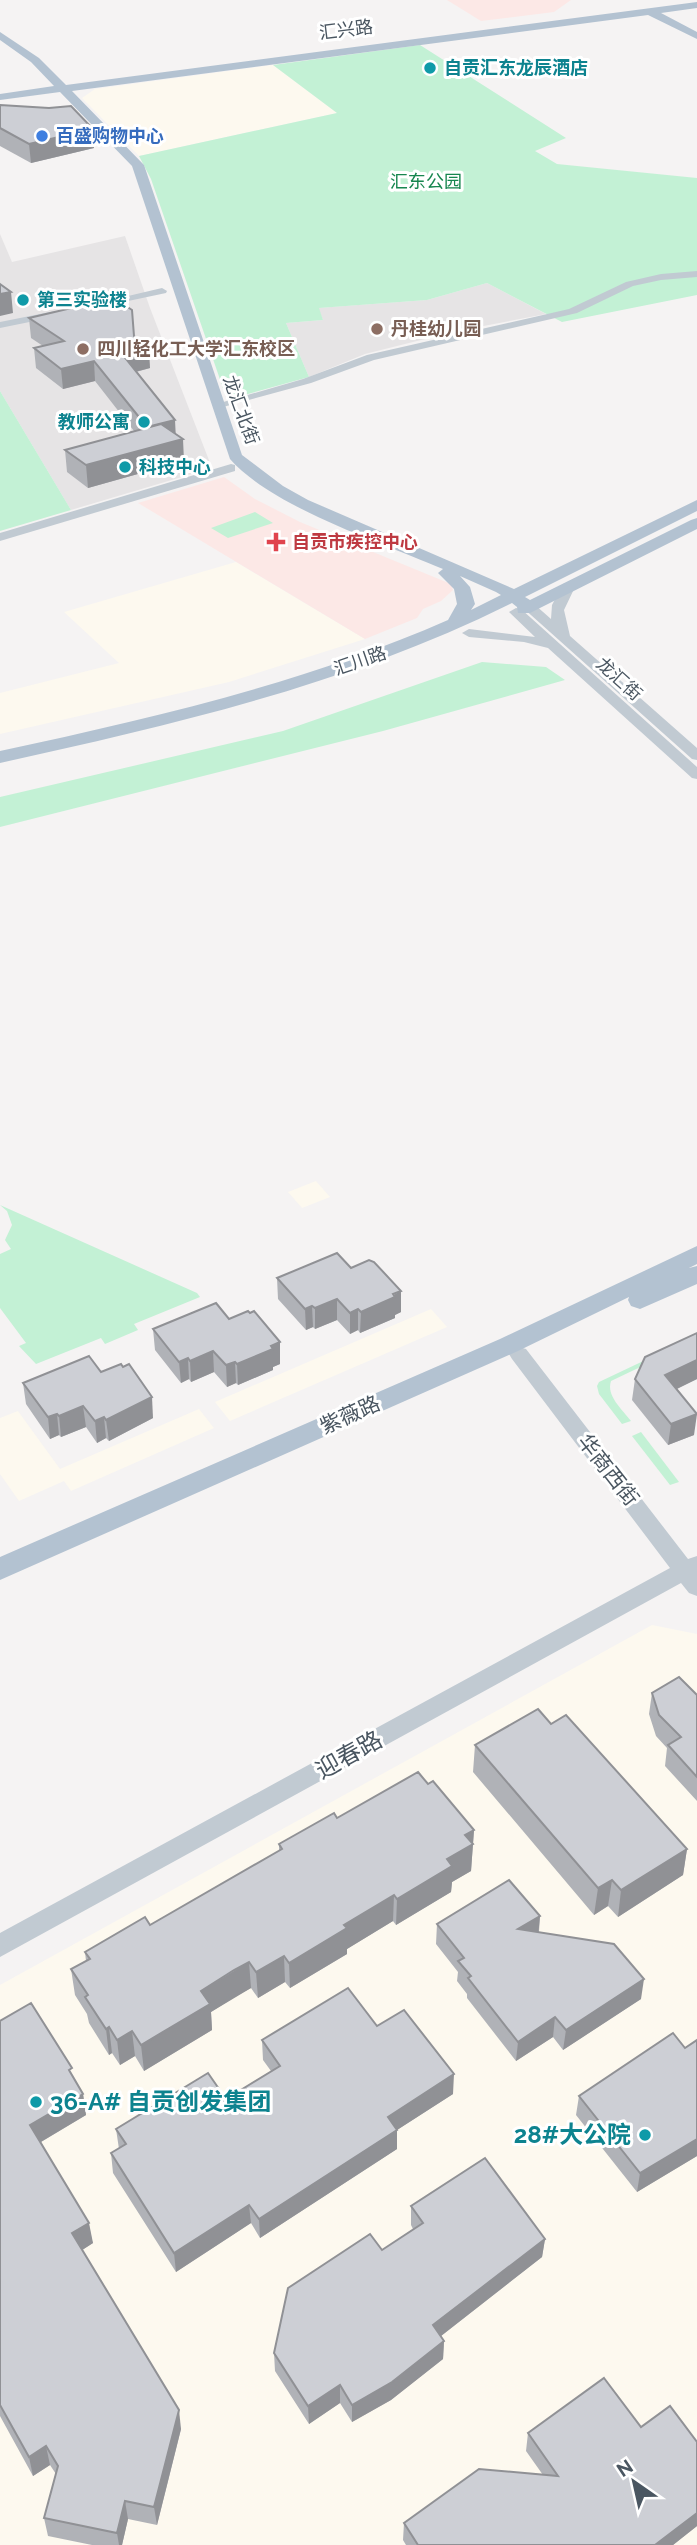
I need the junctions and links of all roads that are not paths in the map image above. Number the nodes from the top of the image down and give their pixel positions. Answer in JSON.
{"nodes":[{"id":1,"x":628,"y":0,"type":"edge"},
{"id":2,"x":669,"y":0,"type":"edge"},
{"id":3,"x":611,"y":3,"type":"dead end"},
{"id":4,"x":697,"y":4,"type":"edge"},
{"id":5,"x":649,"y":8,"type":"edge"},
{"id":6,"x":574,"y":20,"type":"junction"},
{"id":7,"x":687,"y":26,"type":"edge"},
{"id":8,"x":0,"y":34,"type":"edge"},
{"id":9,"x":697,"y":36,"type":"edge"},
{"id":10,"x":0,"y":43,"type":"edge"},
{"id":11,"x":57,"y":88,"type":"junction"},
{"id":12,"x":0,"y":95,"type":"edge"},
{"id":13,"x":135,"y":204,"type":"dead end"},
{"id":14,"x":697,"y":274,"type":"edge"},
{"id":15,"x":162,"y":291,"type":"dead end"},
{"id":16,"x":81,"y":308,"type":"edge"},
{"id":17,"x":68,"y":311,"type":"edge"},
{"id":18,"x":0,"y":325,"type":"edge"},
{"id":19,"x":219,"y":405,"type":"junction"},
{"id":20,"x":206,"y":418,"type":"dead end"},
{"id":21,"x":231,"y":468,"type":"junction"},
{"id":22,"x":697,"y":505,"type":"edge"},
{"id":23,"x":697,"y":523,"type":"edge"},
{"id":24,"x":0,"y":537,"type":"edge"},
{"id":25,"x":452,"y":571,"type":"junction"},
{"id":26,"x":564,"y":579,"type":"junction"},
{"id":27,"x":516,"y":603,"type":"junction"},
{"id":28,"x":462,"y":628,"type":"junction"},
{"id":29,"x":559,"y":642,"type":"junction"},
{"id":30,"x":697,"y":756,"type":"edge"},
{"id":31,"x":0,"y":757,"type":"edge"},
{"id":32,"x":0,"y":772,"type":"edge"},
{"id":33,"x":697,"y":775,"type":"edge"},
{"id":34,"x":697,"y":1254,"type":"edge"},
{"id":35,"x":697,"y":1274,"type":"edge"},
{"id":36,"x":519,"y":1354,"type":"junction"},
{"id":37,"x":0,"y":1569,"type":"edge"},
{"id":38,"x":693,"y":1574,"type":"edge"},
{"id":39,"x":0,"y":1584,"type":"edge"},
{"id":40,"x":0,"y":1946,"type":"edge"}],
"edges":[{"from":1,"to":5,"type":"main road"},
{"from":2,"to":4,"type":"main road"},
{"from":3,"to":6,"type":"main road"},
{"from":4,"to":5,"type":"main road"},
{"from":4,"to":7,"type":"main road"},
{"from":5,"to":6,"type":"main road"},
{"from":5,"to":7,"type":"main road"},
{"from":6,"to":7,"type":"main road"},
{"from":6,"to":11,"type":"main road"},
{"from":7,"to":9,"type":"main road"},
{"from":8,"to":11,"type":"main road","name":"龙汇北街"},
{"from":10,"to":11,"type":"main road","name":"龙汇北街"},
{"from":11,"to":12,"type":"main road"},
{"from":11,"to":13,"type":"main road","name":"龙汇北街"},
{"from":11,"to":19,"type":"main road","name":"龙汇北街"},
{"from":14,"to":19,"type":"street"},
{"from":15,"to":16,"type":"street"},
{"from":17,"to":18,"type":"street"},
{"from":19,"to":25,"type":"main road","name":"龙汇北街"},
{"from":20,"to":21,"type":"main road","name":"龙汇北街"},
{"from":21,"to":24,"type":"street"},
{"from":21,"to":25,"type":"main road","name":"龙汇北街"},
{"from":22,"to":26,"type":"main road","name":"汇川路"},
{"from":23,"to":26,"type":"main road","name":"汇川路"},
{"from":25,"to":26,"type":"main road"},
{"from":25,"to":27,"type":"main road","name":"龙汇北街"},
{"from":25,"to":28,"type":"main road"},
{"from":26,"to":27,"type":"main road","name":"汇川路"},
{"from":26,"to":29,"type":"street"},
{"from":27,"to":28,"type":"main road","name":"汇川路"},
{"from":27,"to":29,"type":"street","name":"龙汇街"},
{"from":28,"to":29,"type":"street"},
{"from":28,"to":31,"type":"main road","name":"汇川路"},
{"from":28,"to":32,"type":"main road","name":"汇川路"},
{"from":29,"to":30,"type":"street","name":"龙汇街"},
{"from":29,"to":33,"type":"street","name":"龙汇街"},
{"from":34,"to":37,"type":"main road","name":"紫薇路"},
{"from":35,"to":36,"type":"main road","name":"紫薇路"},
{"from":36,"to":38,"type":"street","name":"华商西街"},
{"from":36,"to":39,"type":"main road","name":"紫薇路"},
{"from":38,"to":40,"type":"street","name":"迎春路"}]}
